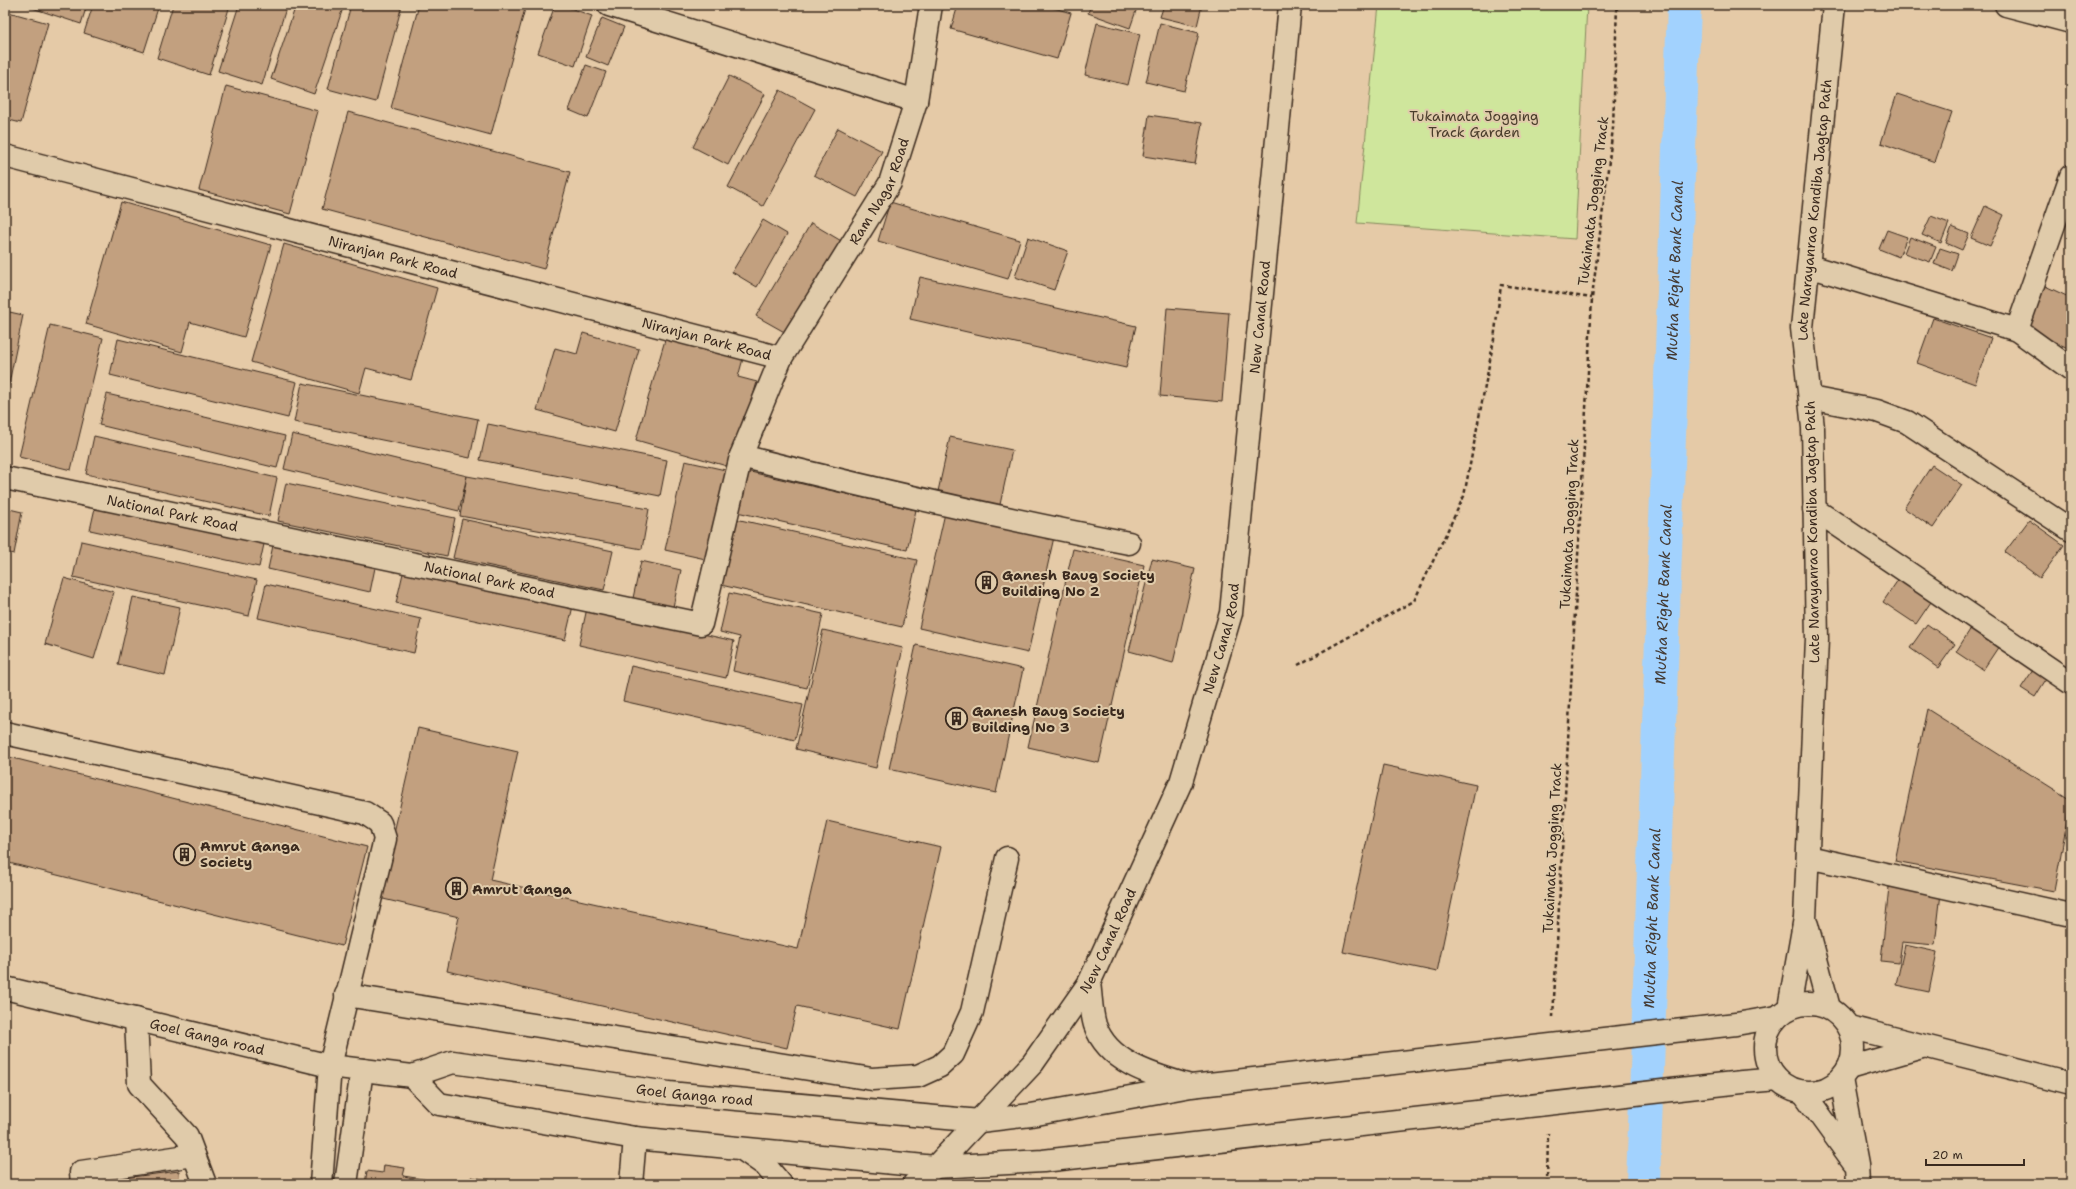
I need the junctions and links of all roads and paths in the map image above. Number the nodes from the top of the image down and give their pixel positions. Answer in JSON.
{"nodes":[{"id":1,"x":609,"y":5,"type":"edge"},
{"id":2,"x":931,"y":5,"type":"edge"},
{"id":3,"x":1290,"y":5,"type":"edge"},
{"id":4,"x":1617,"y":5,"type":"edge"},
{"id":5,"x":1834,"y":5,"type":"edge"},
{"id":6,"x":2006,"y":5,"type":"edge"},
{"id":7,"x":2071,"y":22,"type":"edge"},
{"id":8,"x":916,"y":101,"type":"junction"},
{"id":9,"x":5,"y":156,"type":"edge"},
{"id":10,"x":2071,"y":176,"type":"edge"},
{"id":11,"x":1809,"y":266,"type":"junction"},
{"id":12,"x":1592,"y":298,"type":"junction"},
{"id":13,"x":2017,"y":330,"type":"junction"},
{"id":14,"x":781,"y":358,"type":"junction"},
{"id":15,"x":2071,"y":369,"type":"edge"},
{"id":16,"x":1810,"y":398,"type":"junction"},
{"id":17,"x":741,"y":456,"type":"junction"},
{"id":18,"x":5,"y":478,"type":"edge"},
{"id":19,"x":1814,"y":509,"type":"junction"},
{"id":20,"x":2071,"y":530,"type":"edge"},
{"id":21,"x":1129,"y":543,"type":"dead end"},
{"id":22,"x":1298,"y":665,"type":"dead end"},
{"id":23,"x":2071,"y":683,"type":"edge"},
{"id":24,"x":5,"y":733,"type":"edge"},
{"id":25,"x":1808,"y":856,"type":"junction"},
{"id":26,"x":1007,"y":858,"type":"dead end"},
{"id":27,"x":2071,"y":915,"type":"edge"},
{"id":28,"x":1805,"y":918,"type":"junction"},
{"id":29,"x":1089,"y":983,"type":"junction"},
{"id":30,"x":5,"y":988,"type":"edge"},
{"id":31,"x":346,"y":995,"type":"junction"},
{"id":32,"x":1829,"y":1008,"type":"junction"},
{"id":33,"x":1783,"y":1013,"type":"junction"},
{"id":34,"x":136,"y":1019,"type":"junction"},
{"id":35,"x":1849,"y":1027,"type":"junction"},
{"id":36,"x":1551,"y":1046,"type":"junction"},
{"id":37,"x":1923,"y":1047,"type":"junction"},
{"id":38,"x":330,"y":1066,"type":"junction"},
{"id":39,"x":362,"y":1070,"type":"junction"},
{"id":40,"x":1845,"y":1073,"type":"junction"},
{"id":41,"x":412,"y":1076,"type":"junction"},
{"id":42,"x":1778,"y":1079,"type":"junction"},
{"id":43,"x":2071,"y":1083,"type":"edge"},
{"id":44,"x":1191,"y":1086,"type":"junction"},
{"id":45,"x":1803,"y":1092,"type":"junction"},
{"id":46,"x":1548,"y":1105,"type":"junction"},
{"id":47,"x":980,"y":1121,"type":"junction"},
{"id":48,"x":635,"y":1138,"type":"junction"},
{"id":49,"x":741,"y":1148,"type":"junction"},
{"id":50,"x":194,"y":1155,"type":"junction"},
{"id":51,"x":935,"y":1168,"type":"junction"},
{"id":52,"x":1857,"y":1175,"type":"edge"},
{"id":53,"x":82,"y":1184,"type":"edge"},
{"id":54,"x":205,"y":1184,"type":"edge"},
{"id":55,"x":321,"y":1184,"type":"edge"},
{"id":56,"x":346,"y":1184,"type":"edge"},
{"id":57,"x":631,"y":1184,"type":"edge"},
{"id":58,"x":781,"y":1184,"type":"edge"},
{"id":59,"x":914,"y":1184,"type":"edge"},
{"id":60,"x":1548,"y":1184,"type":"edge"}],
"edges":[{"from":1,"to":8,"type":"street"},
{"from":2,"to":8,"type":"street","name":"Ram Nagar Road"},
{"from":3,"to":29,"type":"street","name":"New Canal Road"},
{"from":4,"to":12,"type":"path","name":"Tukaimata Jogging Track"},
{"from":5,"to":11,"type":"street","name":"Late Narayanrao Kondiba Jagtap Path"},
{"from":6,"to":7,"type":"street"},
{"from":8,"to":14,"type":"street","name":"Ram Nagar Road"},
{"from":9,"to":14,"type":"street","name":"Niranjan Park Road"},
{"from":10,"to":13,"type":"street"},
{"from":11,"to":13,"type":"street"},
{"from":11,"to":16,"type":"street","name":"Late Narayanrao Kondiba Jagtap Path"},
{"from":12,"to":22,"type":"path"},
{"from":12,"to":36,"type":"path","name":"Tukaimata Jogging Track"},
{"from":13,"to":15,"type":"street"},
{"from":14,"to":17,"type":"street","name":"National Park Road"},
{"from":16,"to":19,"type":"street","name":"Late Narayanrao Kondiba Jagtap Path"},
{"from":16,"to":20,"type":"street"},
{"from":17,"to":18,"type":"street","name":"National Park Road"},
{"from":17,"to":21,"type":"street"},
{"from":19,"to":23,"type":"street"},
{"from":19,"to":25,"type":"street","name":"Late Narayanrao Kondiba Jagtap Path"},
{"from":24,"to":31,"type":"street"},
{"from":25,"to":27,"type":"street"},
{"from":25,"to":28,"type":"street","name":"Late Narayanrao Kondiba Jagtap Path"},
{"from":26,"to":31,"type":"street"},
{"from":28,"to":32,"type":"street"},
{"from":28,"to":33,"type":"street"},
{"from":29,"to":44,"type":"street"},
{"from":29,"to":47,"type":"street","name":"New Canal Road"},
{"from":30,"to":34,"type":"street","name":"Goel Ganga road"},
{"from":31,"to":38,"type":"street"},
{"from":32,"to":33,"type":"street"},
{"from":32,"to":35,"type":"street"},
{"from":33,"to":36,"type":"street","name":"Goel Ganga road"},
{"from":33,"to":42,"type":"street"},
{"from":34,"to":38,"type":"street","name":"Goel Ganga road"},
{"from":34,"to":50,"type":"street"},
{"from":35,"to":37,"type":"street"},
{"from":35,"to":40,"type":"street"},
{"from":36,"to":44,"type":"street","name":"Goel Ganga road"},
{"from":37,"to":40,"type":"street"},
{"from":37,"to":43,"type":"street"},
{"from":38,"to":39,"type":"street","name":"Goel Ganga road"},
{"from":38,"to":55,"type":"street"},
{"from":39,"to":41,"type":"street","name":"Goel Ganga road"},
{"from":39,"to":56,"type":"street"},
{"from":40,"to":45,"type":"street"},
{"from":40,"to":52,"type":"street"},
{"from":41,"to":47,"type":"street","name":"Goel Ganga road"},
{"from":41,"to":48,"type":"street"},
{"from":42,"to":45,"type":"street"},
{"from":42,"to":46,"type":"street"},
{"from":44,"to":47,"type":"street","name":"Goel Ganga road"},
{"from":45,"to":52,"type":"street"},
{"from":46,"to":51,"type":"street"},
{"from":46,"to":60,"type":"path"},
{"from":47,"to":51,"type":"street","name":"New Canal Road"},
{"from":48,"to":49,"type":"street"},
{"from":48,"to":57,"type":"street"},
{"from":49,"to":51,"type":"street"},
{"from":49,"to":58,"type":"street"},
{"from":50,"to":53,"type":"street"},
{"from":50,"to":54,"type":"street"},
{"from":51,"to":59,"type":"street","name":"New Canal Road"}]}
